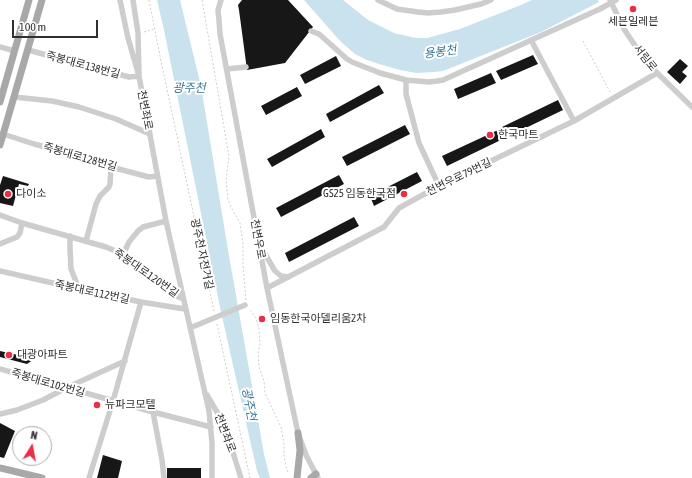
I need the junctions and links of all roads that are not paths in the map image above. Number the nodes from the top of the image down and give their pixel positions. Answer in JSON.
{"nodes":[{"id":1,"x":29,"y":0,"type":"edge"},
{"id":2,"x":42,"y":0,"type":"edge"},
{"id":3,"x":120,"y":0,"type":"edge"},
{"id":4,"x":133,"y":0,"type":"edge"},
{"id":5,"x":221,"y":0,"type":"edge"},
{"id":6,"x":378,"y":0,"type":"edge"},
{"id":7,"x":488,"y":1,"type":"edge"},
{"id":8,"x":612,"y":1,"type":"edge"},
{"id":9,"x":310,"y":31,"type":"dead end"},
{"id":10,"x":531,"y":40,"type":"junction"},
{"id":11,"x":0,"y":48,"type":"edge"},
{"id":12,"x":28,"y":50,"type":"junction"},
{"id":13,"x":15,"y":51,"type":"junction"},
{"id":14,"x":246,"y":66,"type":"dead end"},
{"id":15,"x":227,"y":69,"type":"junction"},
{"id":16,"x":657,"y":73,"type":"junction"},
{"id":17,"x":139,"y":76,"type":"junction"},
{"id":18,"x":406,"y":80,"type":"junction"},
{"id":19,"x":1,"y":97,"type":"edge"},
{"id":20,"x":14,"y":97,"type":"junction"},
{"id":21,"x":691,"y":103,"type":"edge"},
{"id":22,"x":574,"y":121,"type":"junction"},
{"id":23,"x":3,"y":134,"type":"junction"},
{"id":24,"x":150,"y":134,"type":"junction"},
{"id":25,"x":0,"y":145,"type":"edge"},
{"id":26,"x":111,"y":166,"type":"junction"},
{"id":27,"x":157,"y":176,"type":"junction"},
{"id":28,"x":439,"y":186,"type":"junction"},
{"id":29,"x":0,"y":214,"type":"edge"},
{"id":30,"x":166,"y":221,"type":"junction"},
{"id":31,"x":22,"y":223,"type":"junction"},
{"id":32,"x":70,"y":236,"type":"junction"},
{"id":33,"x":86,"y":241,"type":"junction"},
{"id":34,"x":258,"y":242,"type":"junction"},
{"id":35,"x":0,"y":244,"type":"edge"},
{"id":36,"x":123,"y":255,"type":"junction"},
{"id":37,"x":0,"y":271,"type":"edge"},
{"id":38,"x":289,"y":277,"type":"junction"},
{"id":39,"x":267,"y":288,"type":"junction"},
{"id":40,"x":79,"y":289,"type":"junction"},
{"id":41,"x":183,"y":299,"type":"junction"},
{"id":42,"x":141,"y":302,"type":"junction"},
{"id":43,"x":246,"y":303,"type":"road end"},
{"id":44,"x":185,"y":308,"type":"junction"},
{"id":45,"x":190,"y":328,"type":"junction"},
{"id":46,"x":125,"y":361,"type":"junction"},
{"id":47,"x":0,"y":369,"type":"edge"},
{"id":48,"x":66,"y":388,"type":"junction"},
{"id":49,"x":204,"y":390,"type":"junction"},
{"id":50,"x":113,"y":401,"type":"junction"},
{"id":51,"x":153,"y":412,"type":"junction"},
{"id":52,"x":0,"y":414,"type":"edge"},
{"id":53,"x":211,"y":427,"type":"junction"},
{"id":54,"x":298,"y":433,"type":"junction"},
{"id":55,"x":0,"y":468,"type":"edge"},
{"id":56,"x":316,"y":477,"type":"edge"},
{"id":57,"x":42,"y":478,"type":"edge"},
{"id":58,"x":89,"y":478,"type":"edge"},
{"id":59,"x":164,"y":478,"type":"edge"},
{"id":60,"x":212,"y":478,"type":"edge"},
{"id":61,"x":241,"y":478,"type":"edge"},
{"id":62,"x":297,"y":478,"type":"edge"}],
"edges":[{"from":1,"to":13,"type":"main road"},
{"from":2,"to":12,"type":"main road"},
{"from":3,"to":17,"type":"street","name":"천변좌로"},
{"from":4,"to":17,"type":"street"},
{"from":5,"to":15,"type":"street","name":"천변우로"},
{"from":6,"to":7,"type":"street"},
{"from":8,"to":10,"type":"street"},
{"from":8,"to":16,"type":"street","name":"서림로"},
{"from":9,"to":18,"type":"street"},
{"from":10,"to":18,"type":"street"},
{"from":10,"to":22,"type":"street"},
{"from":11,"to":13,"type":"street"},
{"from":12,"to":17,"type":"street","name":"죽봉대로138번길"},
{"from":12,"to":20,"type":"main road"},
{"from":13,"to":19,"type":"main road"},
{"from":14,"to":15,"type":"street"},
{"from":15,"to":34,"type":"street","name":"천변우로"},
{"from":16,"to":21,"type":"street","name":"서림로"},
{"from":16,"to":22,"type":"street","name":"천변우로79번길"},
{"from":17,"to":24,"type":"street","name":"천변좌로"},
{"from":18,"to":28,"type":"street"},
{"from":20,"to":23,"type":"main road"},
{"from":20,"to":24,"type":"street"},
{"from":22,"to":28,"type":"street","name":"천변우로79번길"},
{"from":23,"to":25,"type":"main road"},
{"from":23,"to":26,"type":"street","name":"죽봉대로128번길"},
{"from":24,"to":27,"type":"street","name":"천변좌로"},
{"from":26,"to":27,"type":"street","name":"죽봉대로128번길"},
{"from":26,"to":33,"type":"street"},
{"from":27,"to":30,"type":"street","name":"천변좌로"},
{"from":28,"to":38,"type":"street","name":"천변우로79번길"},
{"from":29,"to":31,"type":"street","name":"죽봉대로120번길"},
{"from":30,"to":36,"type":"street"},
{"from":30,"to":41,"type":"street","name":"천변좌로"},
{"from":31,"to":32,"type":"street","name":"죽봉대로120번길"},
{"from":31,"to":35,"type":"street"},
{"from":32,"to":33,"type":"street","name":"죽봉대로120번길"},
{"from":32,"to":40,"type":"street"},
{"from":33,"to":36,"type":"street","name":"죽봉대로120번길"},
{"from":34,"to":38,"type":"street"},
{"from":34,"to":39,"type":"street","name":"천변우로"},
{"from":36,"to":41,"type":"street","name":"죽봉대로120번길"},
{"from":37,"to":40,"type":"street","name":"죽봉대로112번길"},
{"from":38,"to":39,"type":"street","name":"천변우로79번길"},
{"from":39,"to":54,"type":"street","name":"천변우로"},
{"from":40,"to":42,"type":"street","name":"죽봉대로112번길"},
{"from":41,"to":44,"type":"street","name":"천변좌로"},
{"from":42,"to":44,"type":"street","name":"죽봉대로112번길"},
{"from":42,"to":46,"type":"street"},
{"from":43,"to":45,"type":"street"},
{"from":44,"to":45,"type":"street","name":"천변좌로"},
{"from":45,"to":49,"type":"street","name":"천변좌로"},
{"from":46,"to":48,"type":"street"},
{"from":46,"to":50,"type":"street"},
{"from":47,"to":48,"type":"street","name":"죽봉대로102번길"},
{"from":48,"to":50,"type":"street","name":"죽봉대로102번길"},
{"from":48,"to":52,"type":"street"},
{"from":49,"to":53,"type":"street","name":"천변좌로"},
{"from":49,"to":61,"type":"street","name":"천변좌로"},
{"from":50,"to":51,"type":"street","name":"죽봉대로102번길"},
{"from":50,"to":58,"type":"street"},
{"from":51,"to":53,"type":"street","name":"죽봉대로102번길"},
{"from":51,"to":59,"type":"street"},
{"from":53,"to":60,"type":"street","name":"천변좌로"},
{"from":54,"to":56,"type":"street","name":"천변우로"},
{"from":54,"to":62,"type":"main road"},
{"from":55,"to":57,"type":"main road"}]}
